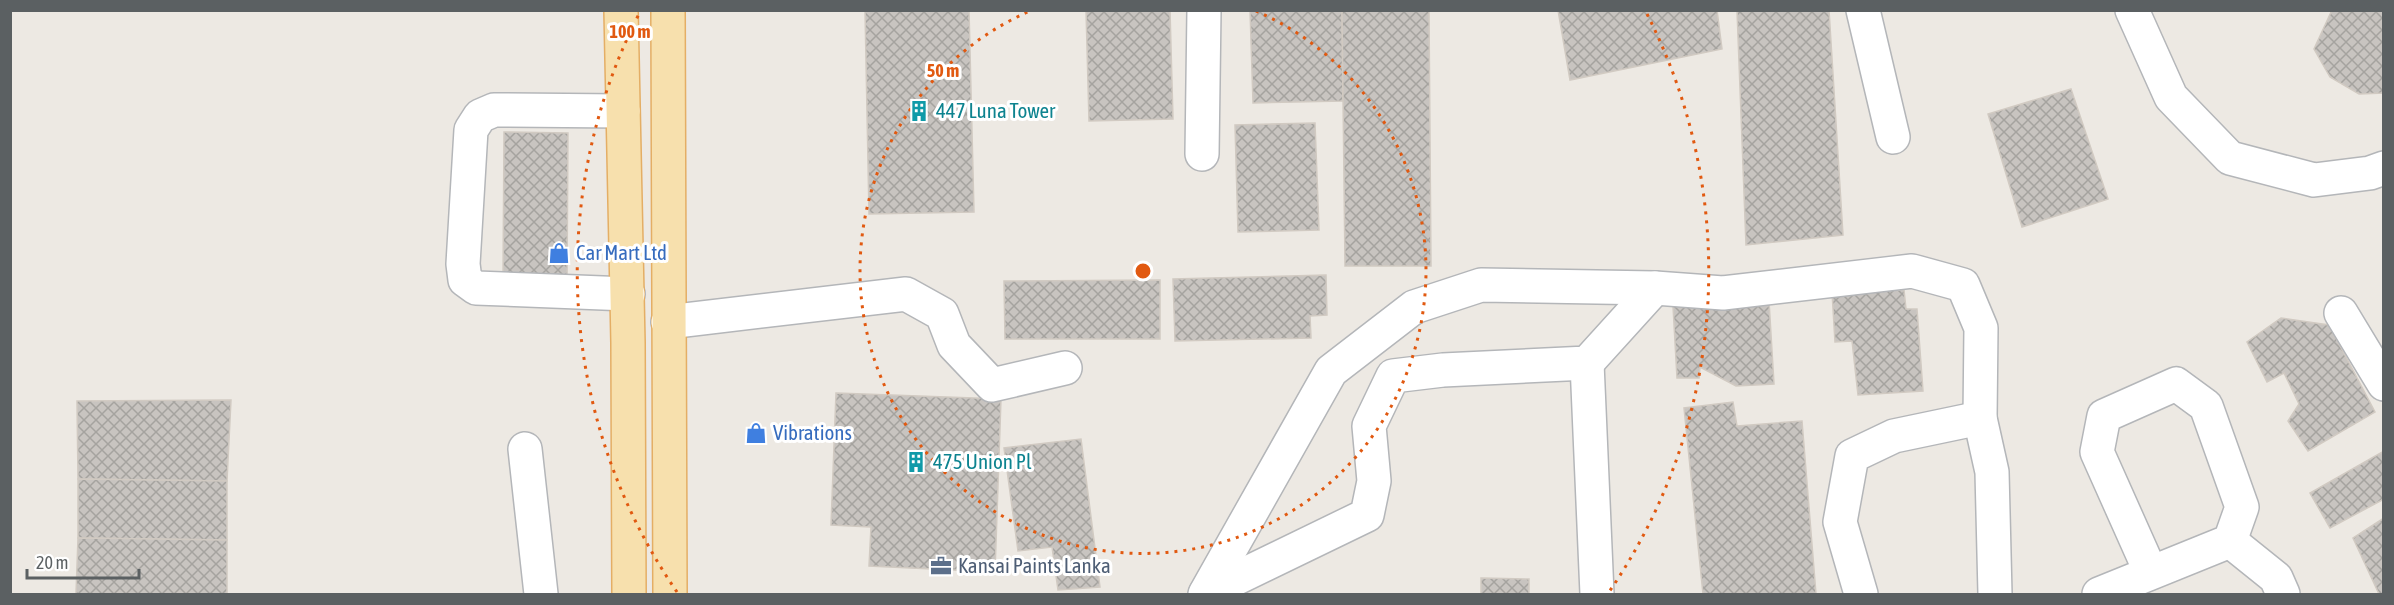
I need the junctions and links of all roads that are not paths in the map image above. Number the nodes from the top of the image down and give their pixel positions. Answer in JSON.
{"nodes":[{"id":1,"x":621,"y":10,"type":"edge"},
{"id":2,"x":668,"y":10,"type":"edge"},
{"id":3,"x":1204,"y":10,"type":"edge"},
{"id":4,"x":1863,"y":10,"type":"edge"},
{"id":5,"x":2132,"y":10,"type":"edge"},
{"id":6,"x":623,"y":111,"type":"junction"},
{"id":7,"x":1893,"y":137,"type":"dead end"},
{"id":8,"x":1202,"y":154,"type":"dead end"},
{"id":9,"x":2384,"y":168,"type":"edge"},
{"id":10,"x":1655,"y":288,"type":"junction"},
{"id":11,"x":628,"y":294,"type":"junction"},
{"id":12,"x":2341,"y":314,"type":"dead end"},
{"id":13,"x":668,"y":322,"type":"junction"},
{"id":14,"x":1587,"y":363,"type":"junction"},
{"id":15,"x":1065,"y":368,"type":"dead end"},
{"id":16,"x":2384,"y":384,"type":"edge"},
{"id":17,"x":1980,"y":418,"type":"junction"},
{"id":18,"x":525,"y":449,"type":"dead end"},
{"id":19,"x":2230,"y":541,"type":"junction"},
{"id":20,"x":2151,"y":573,"type":"junction"},
{"id":21,"x":541,"y":594,"type":"edge"},
{"id":22,"x":629,"y":594,"type":"edge"},
{"id":23,"x":670,"y":594,"type":"edge"},
{"id":24,"x":1205,"y":594,"type":"edge"},
{"id":25,"x":1597,"y":594,"type":"edge"},
{"id":26,"x":1861,"y":594,"type":"edge"},
{"id":27,"x":1995,"y":594,"type":"edge"},
{"id":28,"x":2099,"y":594,"type":"edge"},
{"id":29,"x":2283,"y":594,"type":"edge"}],
"edges":[{"from":1,"to":6,"type":"main road"},
{"from":2,"to":13,"type":"main road"},
{"from":3,"to":8,"type":"street"},
{"from":4,"to":7,"type":"street"},
{"from":5,"to":9,"type":"street"},
{"from":6,"to":11,"type":"main road"},
{"from":6,"to":11,"type":"street"},
{"from":10,"to":14,"type":"street"},
{"from":10,"to":17,"type":"street"},
{"from":10,"to":24,"type":"street"},
{"from":11,"to":22,"type":"main road"},
{"from":12,"to":16,"type":"street"},
{"from":13,"to":15,"type":"street"},
{"from":13,"to":23,"type":"main road"},
{"from":14,"to":24,"type":"street"},
{"from":14,"to":25,"type":"street"},
{"from":17,"to":26,"type":"street"},
{"from":17,"to":27,"type":"street"},
{"from":18,"to":21,"type":"street"},
{"from":19,"to":20,"type":"street"},
{"from":19,"to":20,"type":"street"},
{"from":19,"to":29,"type":"street"},
{"from":20,"to":28,"type":"street"}]}
